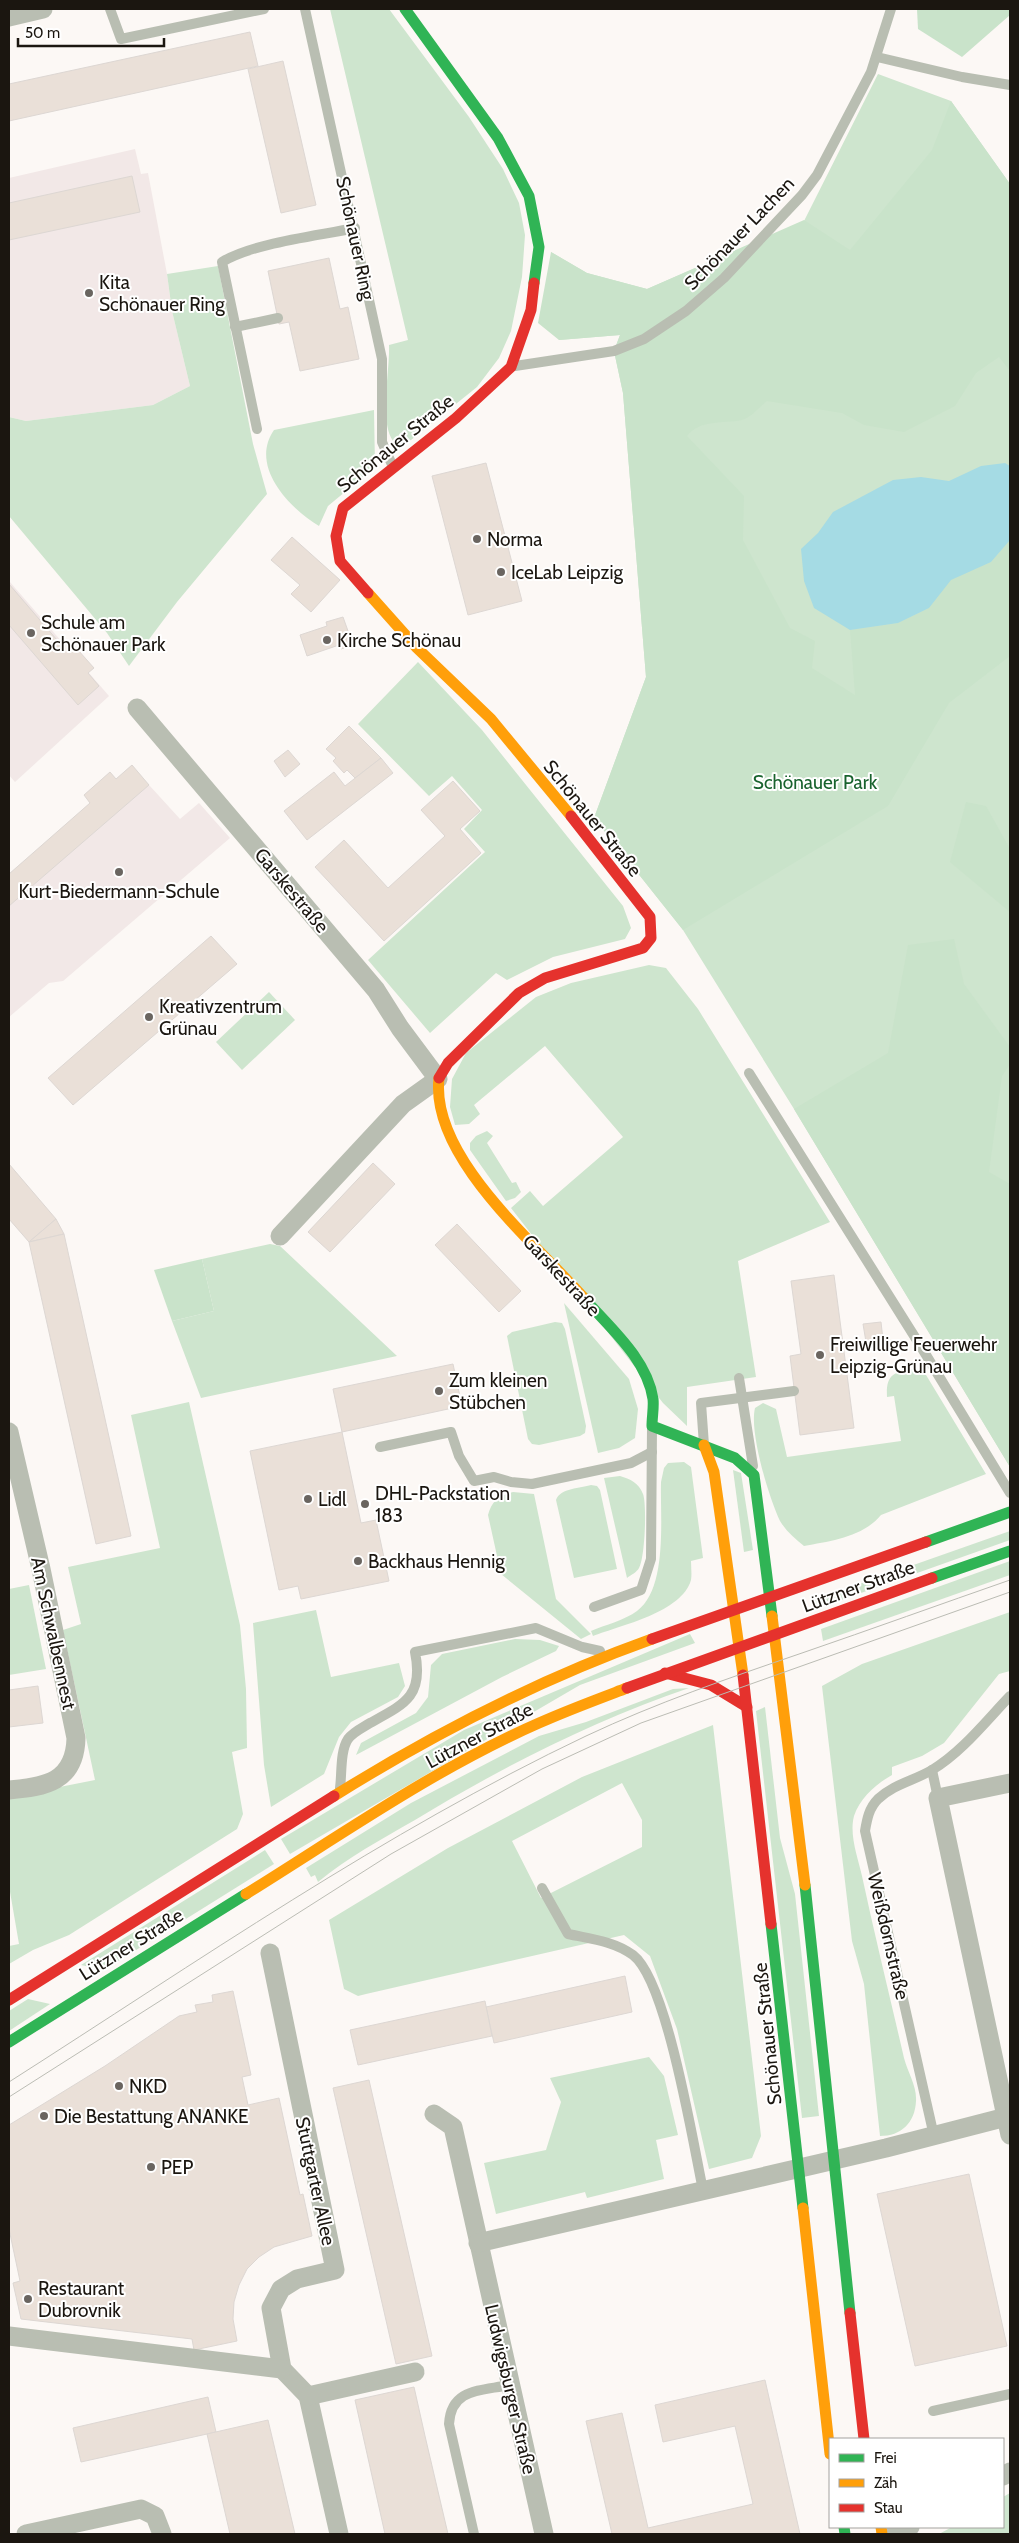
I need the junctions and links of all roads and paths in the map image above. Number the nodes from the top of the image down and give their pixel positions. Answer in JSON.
{"nodes":[{"id":1,"x":43,"y":9,"type":"edge"},
{"id":2,"x":110,"y":9,"type":"edge"},
{"id":3,"x":264,"y":9,"type":"edge"},
{"id":4,"x":306,"y":9,"type":"edge"},
{"id":5,"x":405,"y":9,"type":"edge"},
{"id":6,"x":891,"y":9,"type":"edge"},
{"id":7,"x":9,"y":17,"type":"edge"},
{"id":8,"x":877,"y":57,"type":"junction"},
{"id":9,"x":1009,"y":88,"type":"edge"},
{"id":10,"x":354,"y":228,"type":"junction"},
{"id":11,"x":278,"y":318,"type":"dead end"},
{"id":12,"x":235,"y":327,"type":"junction"},
{"id":13,"x":511,"y":367,"type":"junction"},
{"id":14,"x":257,"y":429,"type":"dead end"},
{"id":15,"x":393,"y":467,"type":"junction"},
{"id":16,"x":137,"y":708,"type":"dead end"},
{"id":17,"x":749,"y":1073,"type":"dead end"},
{"id":18,"x":438,"y":1079,"type":"junction"},
{"id":19,"x":280,"y":1236,"type":"dead end"},
{"id":20,"x":738,"y":1378,"type":"dead end"},
{"id":21,"x":794,"y":1391,"type":"dead end"},
{"id":22,"x":741,"y":1398,"type":"junction"},
{"id":23,"x":652,"y":1426,"type":"junction"},
{"id":24,"x":9,"y":1432,"type":"edge"},
{"id":25,"x":704,"y":1445,"type":"junction"},
{"id":26,"x":380,"y":1447,"type":"dead end"},
{"id":27,"x":652,"y":1452,"type":"junction"},
{"id":28,"x":754,"y":1474,"type":"junction"},
{"id":29,"x":1010,"y":1494,"type":"edge"},
{"id":30,"x":1010,"y":1512,"type":"edge"},
{"id":31,"x":1010,"y":1551,"type":"edge"},
{"id":32,"x":771,"y":1597,"type":"junction"},
{"id":33,"x":594,"y":1606,"type":"dead end"},
{"id":34,"x":734,"y":1611,"type":"junction"},
{"id":35,"x":774,"y":1634,"type":"junction"},
{"id":36,"x":739,"y":1647,"type":"junction"},
{"id":37,"x":611,"y":1654,"type":"junction"},
{"id":38,"x":665,"y":1673,"type":"junction"},
{"id":39,"x":1010,"y":1696,"type":"edge"},
{"id":40,"x":747,"y":1707,"type":"junction"},
{"id":41,"x":932,"y":1770,"type":"junction"},
{"id":42,"x":1010,"y":1783,"type":"edge"},
{"id":43,"x":9,"y":1790,"type":"edge"},
{"id":44,"x":340,"y":1792,"type":"junction"},
{"id":45,"x":938,"y":1798,"type":"junction"},
{"id":46,"x":542,"y":1888,"type":"dead end"},
{"id":47,"x":270,"y":1953,"type":"dead end"},
{"id":48,"x":9,"y":2000,"type":"edge"},
{"id":49,"x":9,"y":2042,"type":"edge"},
{"id":50,"x":434,"y":2114,"type":"dead end"},
{"id":51,"x":1008,"y":2116,"type":"edge"},
{"id":52,"x":934,"y":2136,"type":"junction"},
{"id":53,"x":1010,"y":2136,"type":"edge"},
{"id":54,"x":817,"y":2163,"type":"junction"},
{"id":55,"x":703,"y":2190,"type":"junction"},
{"id":56,"x":478,"y":2243,"type":"junction"},
{"id":57,"x":9,"y":2336,"type":"edge"},
{"id":58,"x":282,"y":2369,"type":"junction"},
{"id":59,"x":415,"y":2372,"type":"dead end"},
{"id":60,"x":509,"y":2385,"type":"junction"},
{"id":61,"x":1010,"y":2394,"type":"edge"},
{"id":62,"x":308,"y":2396,"type":"junction"},
{"id":63,"x":933,"y":2411,"type":"dead end"},
{"id":64,"x":829,"y":2438,"type":"edge"},
{"id":65,"x":864,"y":2438,"type":"edge"},
{"id":66,"x":908,"y":2528,"type":"edge"},
{"id":67,"x":26,"y":2534,"type":"edge"},
{"id":68,"x":162,"y":2534,"type":"edge"},
{"id":69,"x":339,"y":2534,"type":"edge"},
{"id":70,"x":474,"y":2534,"type":"edge"},
{"id":71,"x":544,"y":2534,"type":"edge"},
{"id":72,"x":894,"y":2534,"type":"edge"}],
"edges":[{"from":1,"to":7,"type":"street"},
{"from":2,"to":3,"type":"lane"},
{"from":4,"to":10,"type":"lane","name":"Schönauer Ring"},
{"from":5,"to":13,"type":"main road","name":"Schönauer Straße"},
{"from":6,"to":8,"type":"lane","name":"Schönauer Lachen"},
{"from":8,"to":9,"type":"lane"},
{"from":8,"to":13,"type":"lane","name":"Schönauer Lachen"},
{"from":10,"to":12,"type":"lane"},
{"from":10,"to":15,"type":"lane","name":"Schönauer Ring"},
{"from":11,"to":12,"type":"lane"},
{"from":12,"to":14,"type":"lane"},
{"from":13,"to":15,"type":"main road","name":"Schönauer Straße"},
{"from":15,"to":18,"type":"main road","name":"Schönauer Straße"},
{"from":16,"to":18,"type":"street","name":"Garskestraße"},
{"from":17,"to":29,"type":"lane"},
{"from":18,"to":19,"type":"street"},
{"from":18,"to":23,"type":"main road","name":"Garskestraße"},
{"from":20,"to":22,"type":"lane"},
{"from":21,"to":22,"type":"lane"},
{"from":22,"to":25,"type":"lane"},
{"from":22,"to":28,"type":"lane"},
{"from":23,"to":25,"type":"main road"},
{"from":23,"to":27,"type":"lane"},
{"from":24,"to":43,"type":"street","name":"Am Schwalbennest"},
{"from":25,"to":28,"type":"main road"},
{"from":25,"to":34,"type":"main road"},
{"from":26,"to":27,"type":"lane"},
{"from":27,"to":33,"type":"lane"},
{"from":28,"to":32,"type":"main road"},
{"from":30,"to":32,"type":"main road","name":"Lützner Straße"},
{"from":31,"to":35,"type":"main road","name":"Lützner Straße"},
{"from":32,"to":34,"type":"main road","name":"Lützner Straße"},
{"from":32,"to":35,"type":"main road","name":"Schönauer Straße"},
{"from":34,"to":36,"type":"main road","name":"Schönauer Straße"},
{"from":34,"to":37,"type":"main road","name":"Lützner Straße"},
{"from":35,"to":36,"type":"main road","name":"Lützner Straße"},
{"from":35,"to":54,"type":"main road","name":"Schönauer Straße"},
{"from":36,"to":38,"type":"main road","name":"Lützner Straße"},
{"from":36,"to":40,"type":"main road","name":"Schönauer Straße"},
{"from":37,"to":44,"type":"main road","name":"Lützner Straße"},
{"from":37,"to":44,"type":"lane"},
{"from":38,"to":40,"type":"main road"},
{"from":38,"to":49,"type":"main road","name":"Lützner Straße"},
{"from":39,"to":41,"type":"lane","name":"Weißdornstraße"},
{"from":40,"to":54,"type":"main road","name":"Schönauer Straße"},
{"from":41,"to":45,"type":"lane"},
{"from":41,"to":52,"type":"lane","name":"Weißdornstraße"},
{"from":42,"to":45,"type":"street"},
{"from":44,"to":48,"type":"main road","name":"Lützner Straße"},
{"from":45,"to":51,"type":"street"},
{"from":46,"to":55,"type":"lane"},
{"from":47,"to":58,"type":"street","name":"Stuttgarter Allee"},
{"from":50,"to":56,"type":"street","name":"Ludwigsburger Straße"},
{"from":51,"to":52,"type":"street"},
{"from":51,"to":53,"type":"street"},
{"from":52,"to":54,"type":"street"},
{"from":54,"to":55,"type":"street"},
{"from":54,"to":64,"type":"main road","name":"Schönauer Straße"},
{"from":54,"to":65,"type":"main road","name":"Schönauer Straße"},
{"from":55,"to":56,"type":"street"},
{"from":56,"to":60,"type":"street","name":"Ludwigsburger Straße"},
{"from":57,"to":58,"type":"street"},
{"from":58,"to":62,"type":"street"},
{"from":59,"to":62,"type":"street"},
{"from":60,"to":70,"type":"lane"},
{"from":60,"to":71,"type":"street","name":"Ludwigsburger Straße"},
{"from":61,"to":63,"type":"lane"},
{"from":62,"to":69,"type":"street"},
{"from":66,"to":72,"type":"street"},
{"from":67,"to":68,"type":"street"}]}
